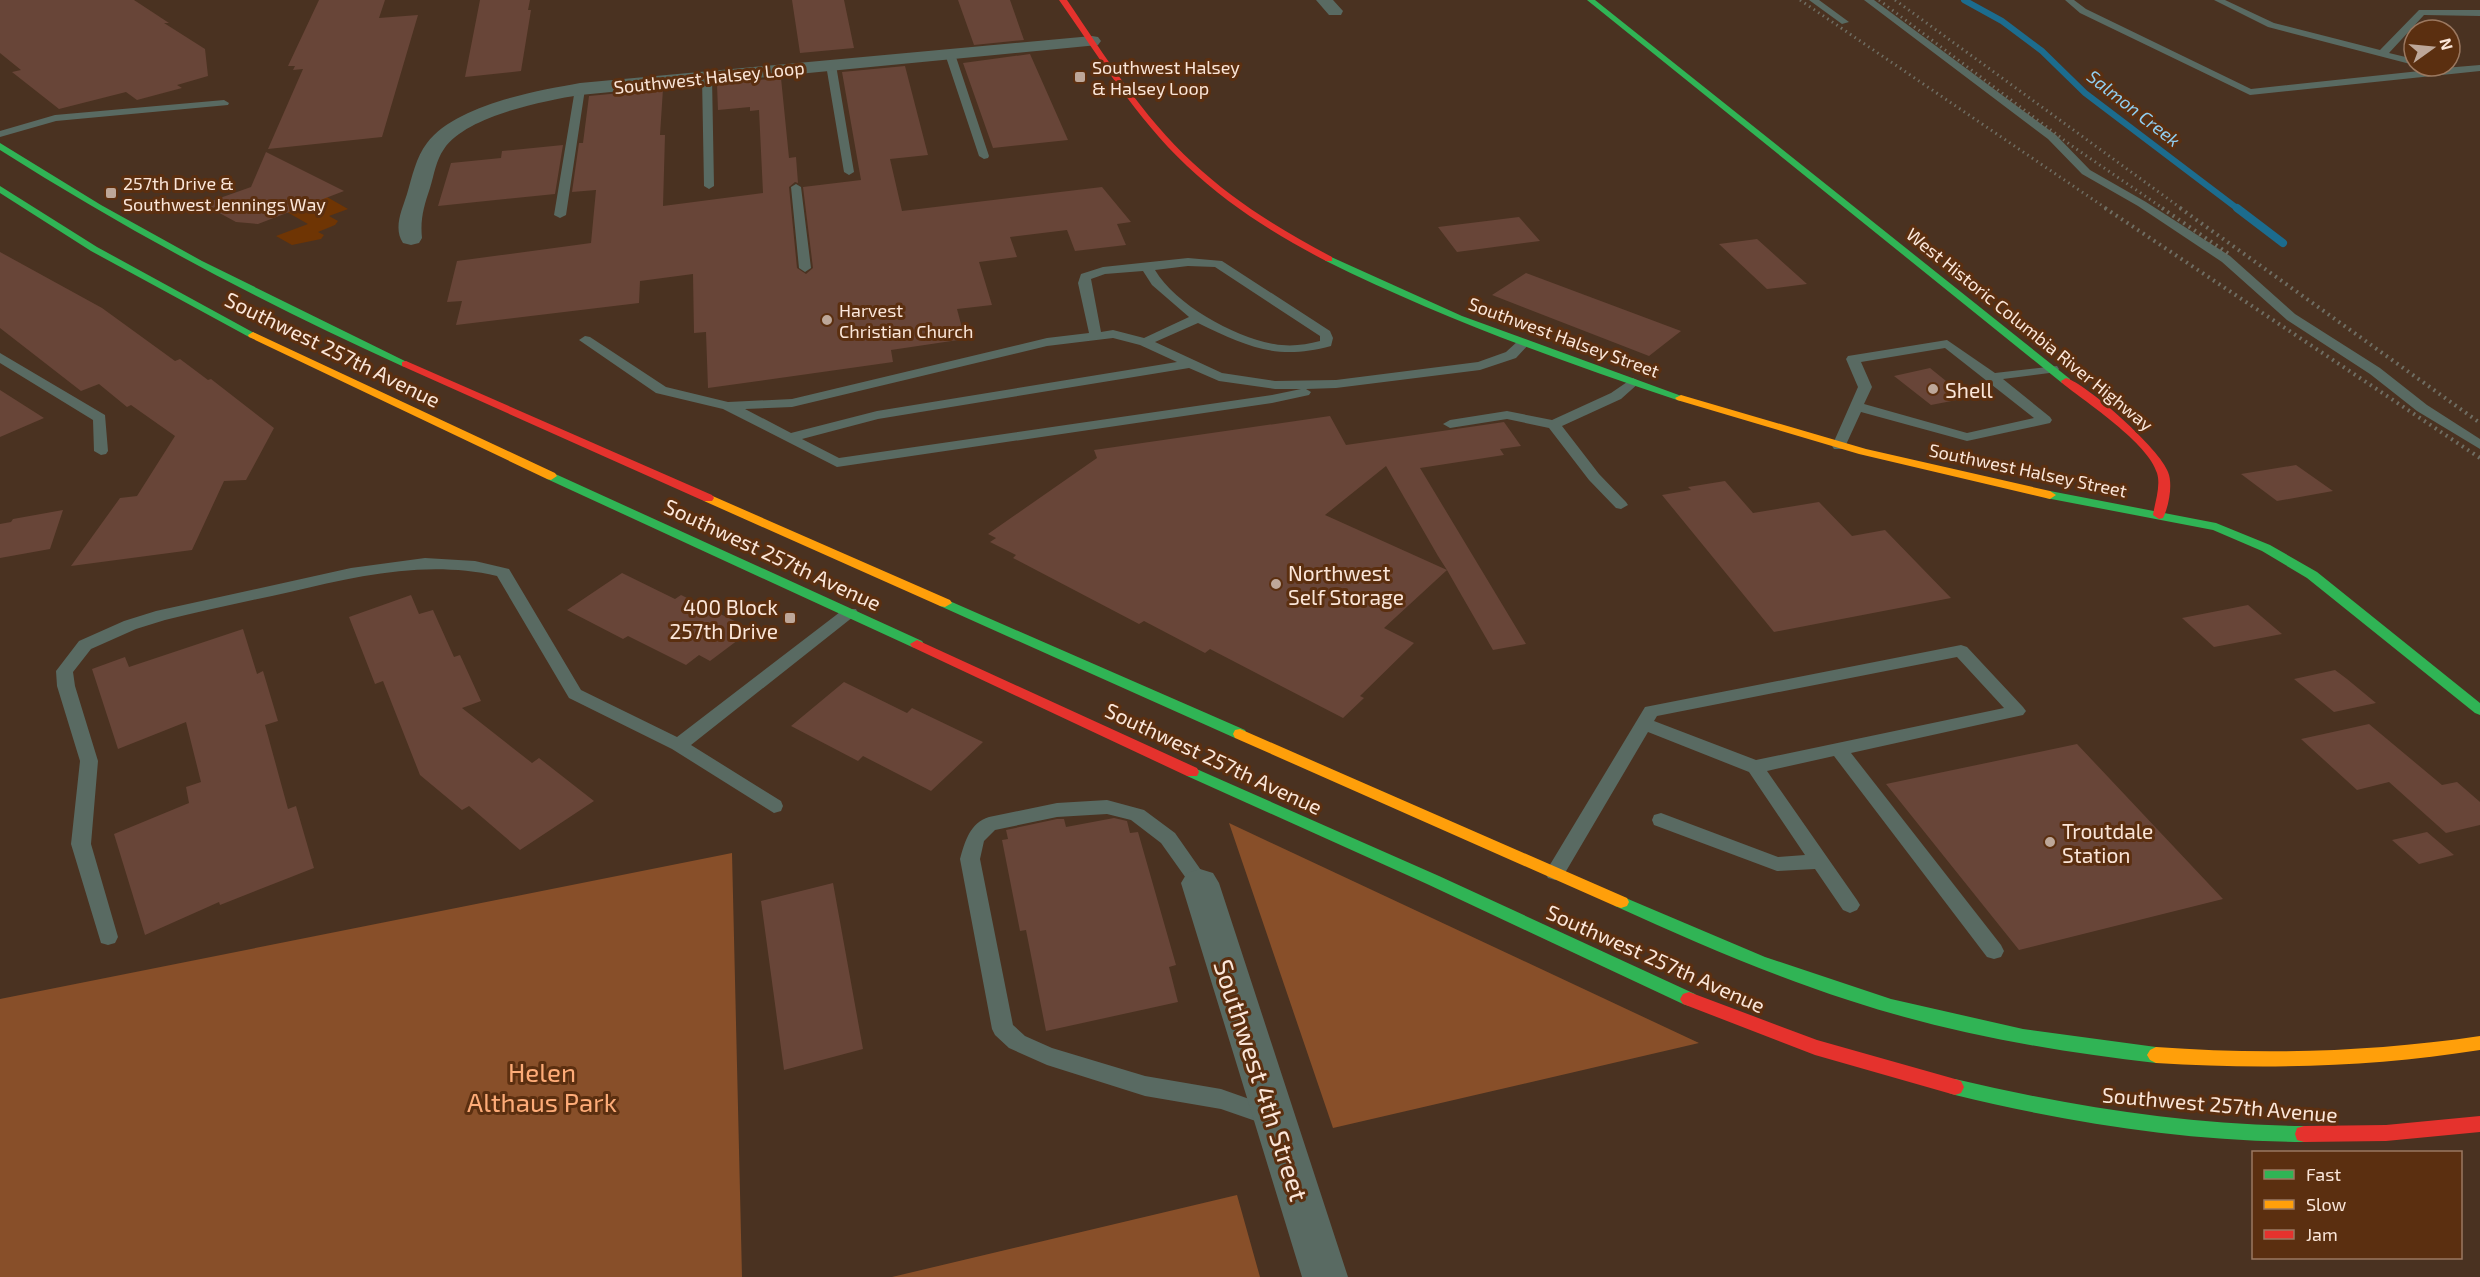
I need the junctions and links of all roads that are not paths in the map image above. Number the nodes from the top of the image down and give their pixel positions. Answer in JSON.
{"nodes":[{"id":1,"x":1063,"y":0,"type":"edge"},
{"id":2,"x":1591,"y":0,"type":"edge"},
{"id":3,"x":1813,"y":0,"type":"edge"},
{"id":4,"x":1868,"y":0,"type":"edge"},
{"id":5,"x":2068,"y":0,"type":"edge"},
{"id":6,"x":2218,"y":0,"type":"edge"},
{"id":7,"x":2480,"y":13,"type":"edge"},
{"id":8,"x":1845,"y":22,"type":"dead end"},
{"id":9,"x":1092,"y":41,"type":"junction"},
{"id":10,"x":2383,"y":53,"type":"junction"},
{"id":11,"x":950,"y":54,"type":"junction"},
{"id":12,"x":2402,"y":59,"type":"edge"},
{"id":13,"x":831,"y":65,"type":"junction"},
{"id":14,"x":2480,"y":68,"type":"edge"},
{"id":15,"x":2462,"y":70,"type":"edge"},
{"id":16,"x":2402,"y":76,"type":"edge"},
{"id":17,"x":707,"y":77,"type":"junction"},
{"id":18,"x":580,"y":89,"type":"junction"},
{"id":19,"x":224,"y":103,"type":"dead end"},
{"id":20,"x":0,"y":134,"type":"edge"},
{"id":21,"x":0,"y":146,"type":"edge"},
{"id":22,"x":984,"y":156,"type":"dead end"},
{"id":23,"x":849,"y":172,"type":"dead end"},
{"id":24,"x":709,"y":186,"type":"dead end"},
{"id":25,"x":796,"y":187,"type":"dead end"},
{"id":26,"x":0,"y":189,"type":"edge"},
{"id":27,"x":560,"y":215,"type":"dead end"},
{"id":28,"x":411,"y":238,"type":"dead end"},
{"id":29,"x":1147,"y":267,"type":"junction"},
{"id":30,"x":805,"y":268,"type":"dead end"},
{"id":31,"x":1198,"y":318,"type":"junction"},
{"id":32,"x":1096,"y":336,"type":"junction"},
{"id":33,"x":585,"y":340,"type":"dead end"},
{"id":34,"x":1144,"y":342,"type":"junction"},
{"id":35,"x":1524,"y":343,"type":"junction"},
{"id":36,"x":0,"y":357,"type":"edge"},
{"id":37,"x":1189,"y":364,"type":"junction"},
{"id":38,"x":2052,"y":369,"type":"junction"},
{"id":39,"x":1992,"y":377,"type":"junction"},
{"id":40,"x":1633,"y":382,"type":"junction"},
{"id":41,"x":1336,"y":384,"type":"junction"},
{"id":42,"x":728,"y":406,"type":"junction"},
{"id":43,"x":1856,"y":406,"type":"junction"},
{"id":44,"x":1450,"y":424,"type":"dead end"},
{"id":45,"x":1554,"y":425,"type":"junction"},
{"id":46,"x":789,"y":438,"type":"junction"},
{"id":47,"x":2480,"y":445,"type":"edge"},
{"id":48,"x":1839,"y":446,"type":"junction"},
{"id":49,"x":101,"y":451,"type":"dead end"},
{"id":50,"x":1621,"y":505,"type":"dead end"},
{"id":51,"x":2159,"y":515,"type":"junction"},
{"id":52,"x":850,"y":613,"type":"junction"},
{"id":53,"x":2480,"y":710,"type":"edge"},
{"id":54,"x":1643,"y":723,"type":"junction"},
{"id":55,"x":678,"y":745,"type":"junction"},
{"id":56,"x":1838,"y":749,"type":"junction"},
{"id":57,"x":1755,"y":767,"type":"junction"},
{"id":58,"x":774,"y":806,"type":"dead end"},
{"id":59,"x":1660,"y":820,"type":"dead end"},
{"id":60,"x":1820,"y":861,"type":"junction"},
{"id":61,"x":1555,"y":873,"type":"junction"},
{"id":62,"x":1200,"y":883,"type":"joint"},
{"id":63,"x":1850,"y":905,"type":"dead end"},
{"id":64,"x":108,"y":937,"type":"dead end"},
{"id":65,"x":1994,"y":951,"type":"dead end"},
{"id":66,"x":2480,"y":1043,"type":"edge"},
{"id":67,"x":1274,"y":1117,"type":"junction"},
{"id":68,"x":2480,"y":1124,"type":"edge"},
{"id":69,"x":1325,"y":1277,"type":"edge"}],
"edges":[{"from":1,"to":9,"type":"main road","name":"Southwest Halsey Street"},
{"from":2,"to":38,"type":"main road","name":"West Historic Columbia River Highway"},
{"from":3,"to":8,"type":"lane"},
{"from":4,"to":47,"type":"lane"},
{"from":5,"to":16,"type":"lane"},
{"from":6,"to":10,"type":"lane"},
{"from":7,"to":10,"type":"lane"},
{"from":9,"to":11,"type":"street","name":"Southwest Halsey Loop"},
{"from":9,"to":35,"type":"main road","name":"Southwest Halsey Street"},
{"from":10,"to":12,"type":"lane"},
{"from":11,"to":13,"type":"street","name":"Southwest Halsey Loop"},
{"from":11,"to":22,"type":"lane"},
{"from":13,"to":17,"type":"street","name":"Southwest Halsey Loop"},
{"from":13,"to":23,"type":"lane"},
{"from":14,"to":15,"type":"lane"},
{"from":17,"to":18,"type":"street","name":"Southwest Halsey Loop"},
{"from":17,"to":24,"type":"lane"},
{"from":18,"to":27,"type":"lane"},
{"from":18,"to":28,"type":"street","name":"Southwest Halsey Loop"},
{"from":19,"to":20,"type":"lane"},
{"from":21,"to":61,"type":"main road","name":"Southwest 257th Avenue"},
{"from":25,"to":30,"type":"lane"},
{"from":26,"to":52,"type":"main road","name":"Southwest 257th Avenue"},
{"from":29,"to":31,"type":"lane"},
{"from":29,"to":31,"type":"lane"},
{"from":29,"to":32,"type":"lane"},
{"from":31,"to":34,"type":"lane"},
{"from":32,"to":34,"type":"lane"},
{"from":32,"to":42,"type":"lane"},
{"from":33,"to":42,"type":"lane"},
{"from":34,"to":37,"type":"lane"},
{"from":35,"to":40,"type":"main road","name":"Southwest Halsey Street"},
{"from":35,"to":41,"type":"lane"},
{"from":36,"to":49,"type":"lane"},
{"from":37,"to":41,"type":"lane"},
{"from":37,"to":46,"type":"lane"},
{"from":38,"to":39,"type":"lane"},
{"from":38,"to":51,"type":"main road","name":"West Historic Columbia River Highway"},
{"from":39,"to":43,"type":"lane"},
{"from":39,"to":43,"type":"lane"},
{"from":40,"to":45,"type":"lane"},
{"from":40,"to":48,"type":"main road","name":"Southwest Halsey Street"},
{"from":41,"to":46,"type":"lane"},
{"from":42,"to":46,"type":"lane"},
{"from":43,"to":48,"type":"lane"},
{"from":44,"to":45,"type":"lane"},
{"from":45,"to":50,"type":"lane"},
{"from":48,"to":51,"type":"main road","name":"Southwest Halsey Street"},
{"from":51,"to":53,"type":"main road"},
{"from":52,"to":55,"type":"lane"},
{"from":52,"to":68,"type":"main road","name":"Southwest 257th Avenue"},
{"from":54,"to":56,"type":"lane"},
{"from":54,"to":57,"type":"lane"},
{"from":54,"to":61,"type":"lane"},
{"from":55,"to":58,"type":"lane"},
{"from":55,"to":64,"type":"lane"},
{"from":56,"to":57,"type":"lane"},
{"from":56,"to":65,"type":"lane"},
{"from":57,"to":60,"type":"lane"},
{"from":59,"to":60,"type":"lane"},
{"from":60,"to":63,"type":"lane"},
{"from":61,"to":66,"type":"main road","name":"Southwest 257th Avenue"},
{"from":62,"to":67,"type":"street","name":"Southwest 4th Street"},
{"from":62,"to":67,"type":"lane"},
{"from":67,"to":69,"type":"street","name":"Southwest 4th Street"}]}
